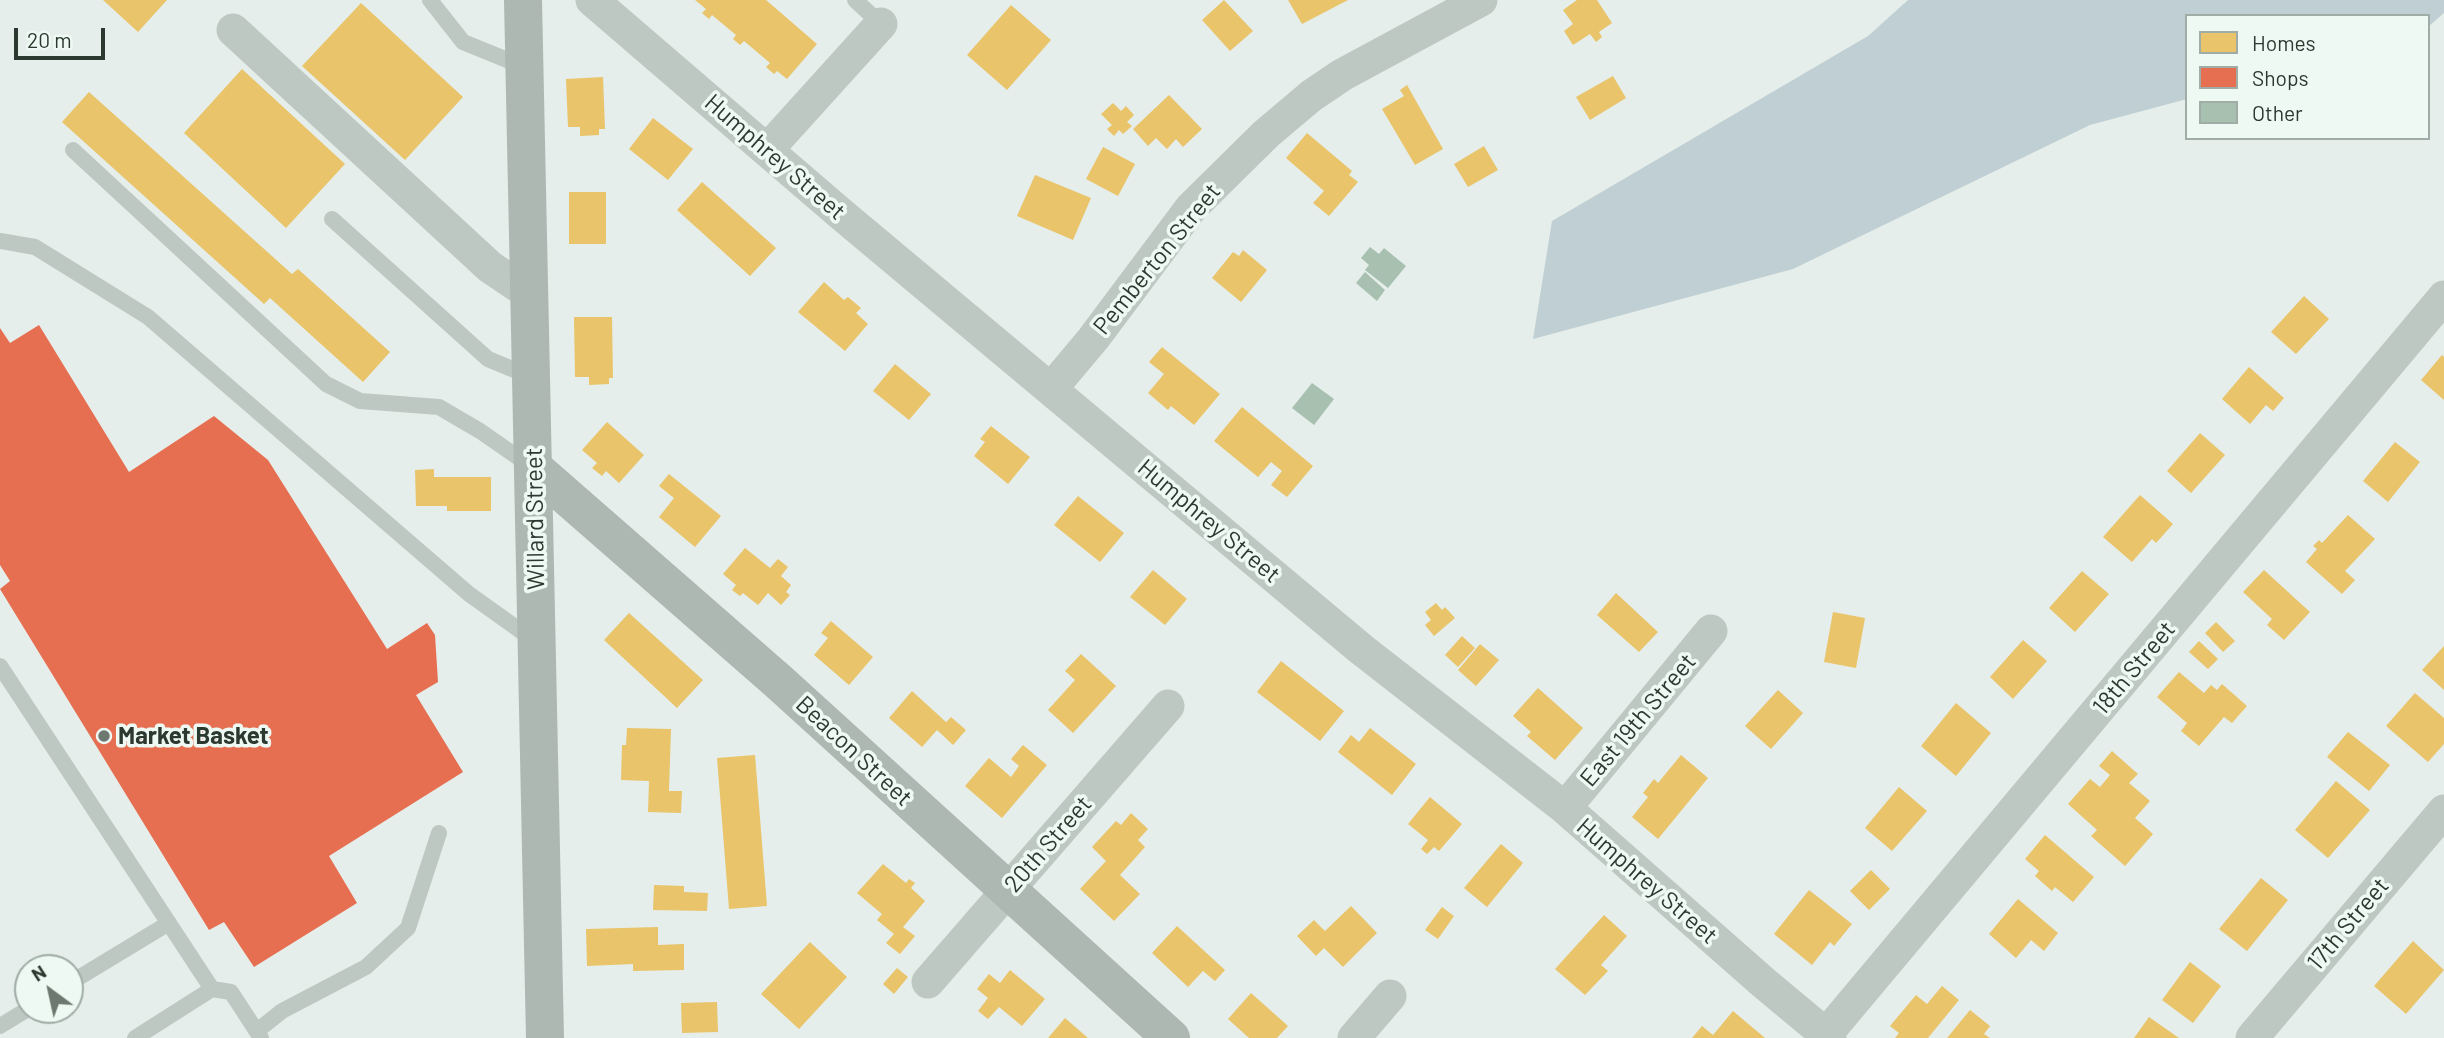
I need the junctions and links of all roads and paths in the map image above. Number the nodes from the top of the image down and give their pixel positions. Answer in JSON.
{"nodes":[{"id":1,"x":430,"y":0,"type":"edge"},
{"id":2,"x":523,"y":0,"type":"edge"},
{"id":3,"x":592,"y":0,"type":"edge"},
{"id":4,"x":855,"y":0,"type":"edge"},
{"id":5,"x":1481,"y":0,"type":"edge"},
{"id":6,"x":881,"y":24,"type":"joint"},
{"id":7,"x":233,"y":30,"type":"dead end"},
{"id":8,"x":524,"y":67,"type":"junction"},
{"id":9,"x":73,"y":150,"type":"dead end"},
{"id":10,"x":767,"y":150,"type":"junction"},
{"id":11,"x":332,"y":219,"type":"dead end"},
{"id":12,"x":0,"y":241,"type":"edge"},
{"id":13,"x":530,"y":294,"type":"junction"},
{"id":14,"x":2444,"y":298,"type":"edge"},
{"id":15,"x":532,"y":377,"type":"junction"},
{"id":16,"x":1051,"y":389,"type":"junction"},
{"id":17,"x":534,"y":468,"type":"junction"},
{"id":18,"x":1711,"y":631,"type":"dead end"},
{"id":19,"x":537,"y":642,"type":"junction"},
{"id":20,"x":0,"y":666,"type":"edge"},
{"id":21,"x":1168,"y":705,"type":"dead end"},
{"id":22,"x":1565,"y":808,"type":"junction"},
{"id":23,"x":2444,"y":811,"type":"edge"},
{"id":24,"x":439,"y":832,"type":"dead end"},
{"id":25,"x":1007,"y":891,"type":"junction"},
{"id":26,"x":169,"y":923,"type":"junction"},
{"id":27,"x":84,"y":975,"type":"edge"},
{"id":28,"x":928,"y":982,"type":"dead end"},
{"id":29,"x":212,"y":989,"type":"junction"},
{"id":30,"x":1390,"y":996,"type":"dead end"},
{"id":31,"x":259,"y":1034,"type":"edge"},
{"id":32,"x":144,"y":1036,"type":"edge"},
{"id":33,"x":1826,"y":1037,"type":"edge"},
{"id":34,"x":545,"y":1038,"type":"edge"},
{"id":35,"x":1171,"y":1038,"type":"edge"},
{"id":36,"x":1354,"y":1038,"type":"edge"},
{"id":37,"x":2252,"y":1038,"type":"edge"}],
"edges":[{"from":1,"to":8,"type":"lane"},
{"from":2,"to":8,"type":"main road","name":"Willard Street"},
{"from":3,"to":10,"type":"street","name":"Humphrey Street"},
{"from":4,"to":6,"type":"lane"},
{"from":5,"to":16,"type":"street","name":"Pemberton Street"},
{"from":6,"to":10,"type":"street"},
{"from":7,"to":13,"type":"street"},
{"from":8,"to":13,"type":"main road","name":"Willard Street"},
{"from":9,"to":17,"type":"lane"},
{"from":10,"to":16,"type":"street","name":"Humphrey Street"},
{"from":11,"to":15,"type":"lane"},
{"from":12,"to":19,"type":"lane"},
{"from":13,"to":15,"type":"main road","name":"Willard Street"},
{"from":14,"to":33,"type":"street","name":"18th Street"},
{"from":15,"to":17,"type":"main road","name":"Willard Street"},
{"from":16,"to":22,"type":"street","name":"Humphrey Street"},
{"from":17,"to":19,"type":"main road","name":"Willard Street"},
{"from":17,"to":25,"type":"main road","name":"Beacon Street"},
{"from":18,"to":22,"type":"street","name":"East 19th Street"},
{"from":19,"to":34,"type":"main road","name":"Willard Street"},
{"from":20,"to":26,"type":"lane"},
{"from":21,"to":25,"type":"street","name":"20th Street"},
{"from":22,"to":33,"type":"street","name":"Humphrey Street"},
{"from":23,"to":37,"type":"street","name":"17th Street"},
{"from":24,"to":31,"type":"lane"},
{"from":25,"to":28,"type":"street","name":"20th Street"},
{"from":25,"to":35,"type":"main road","name":"Beacon Street"},
{"from":26,"to":27,"type":"lane"},
{"from":26,"to":29,"type":"lane"},
{"from":29,"to":31,"type":"lane"},
{"from":29,"to":32,"type":"lane"},
{"from":30,"to":36,"type":"street"}]}
